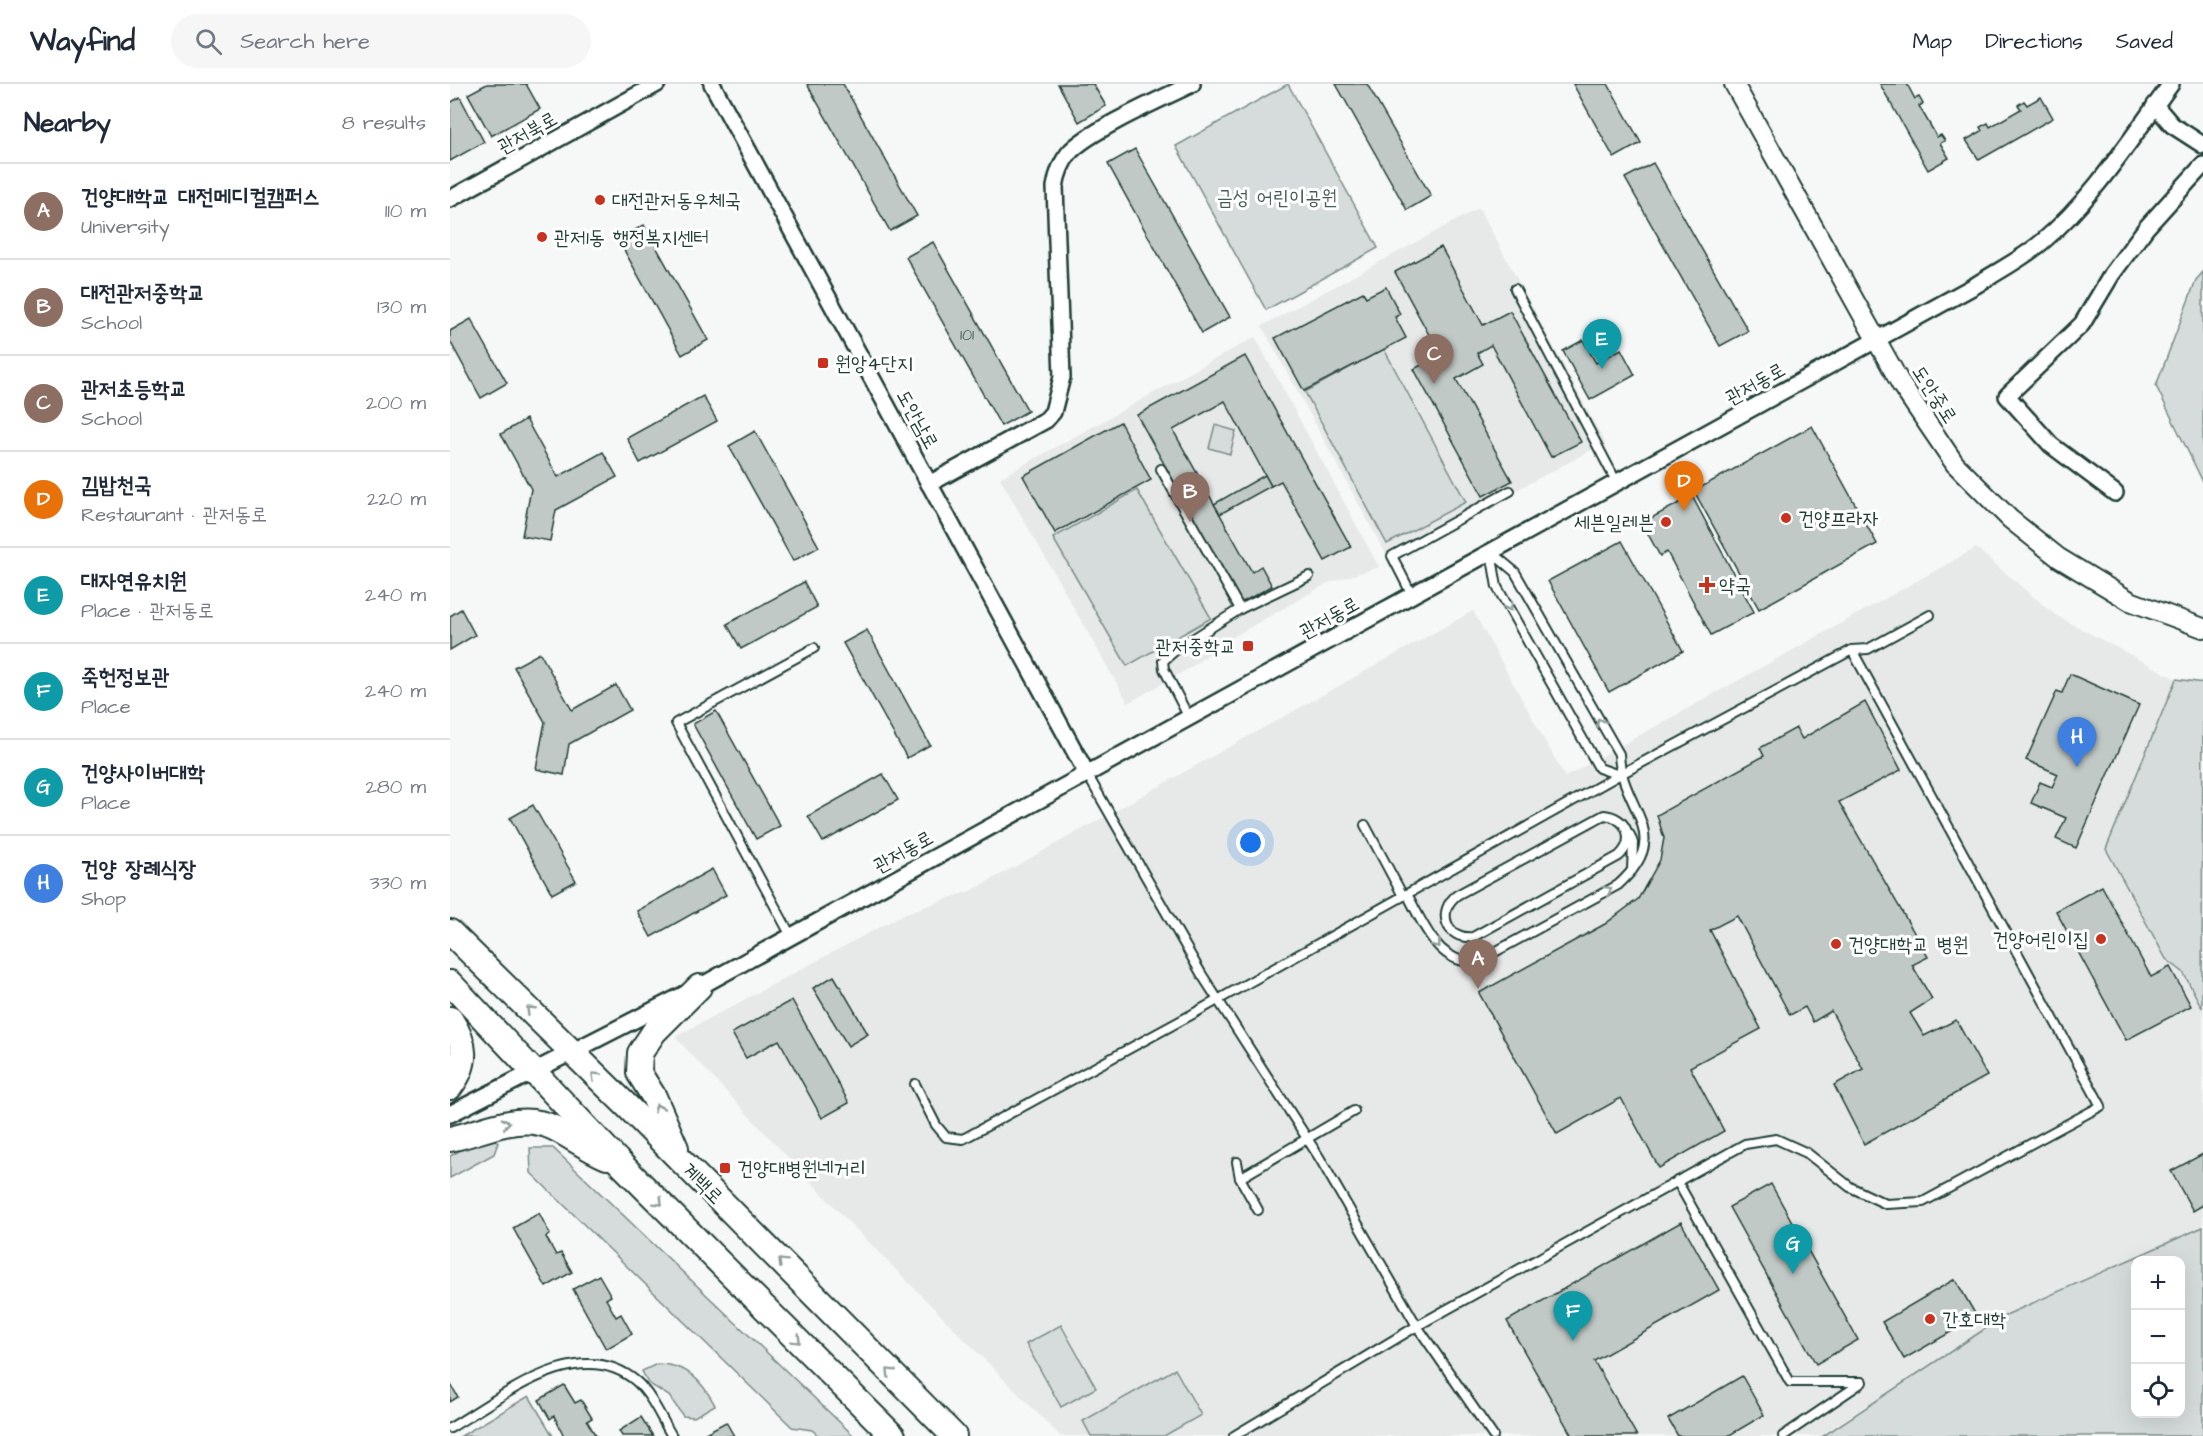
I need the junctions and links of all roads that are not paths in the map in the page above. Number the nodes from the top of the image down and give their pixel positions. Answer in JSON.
{"nodes":[{"id":1,"x":657,"y":84,"type":"edge"},
{"id":2,"x":712,"y":84,"type":"edge"},
{"id":3,"x":1192,"y":84,"type":"edge"},
{"id":4,"x":1734,"y":84,"type":"edge"},
{"id":5,"x":2171,"y":84,"type":"edge"},
{"id":6,"x":2155,"y":105,"type":"junction"},
{"id":7,"x":2203,"y":145,"type":"edge"},
{"id":8,"x":2203,"y":165,"type":"edge"},
{"id":9,"x":450,"y":199,"type":"edge"},
{"id":10,"x":1515,"y":290,"type":"dead end"},
{"id":11,"x":1876,"y":340,"type":"junction"},
{"id":12,"x":1161,"y":469,"type":"dead end"},
{"id":13,"x":929,"y":483,"type":"junction"},
{"id":14,"x":1617,"y":483,"type":"junction"},
{"id":15,"x":1510,"y":491,"type":"dead end"},
{"id":16,"x":2115,"y":493,"type":"dead end"},
{"id":17,"x":1491,"y":552,"type":"junction"},
{"id":18,"x":1309,"y":576,"type":"dead end"},
{"id":19,"x":1412,"y":595,"type":"junction"},
{"id":20,"x":1240,"y":609,"type":"junction"},
{"id":21,"x":1930,"y":615,"type":"dead end"},
{"id":22,"x":2203,"y":628,"type":"edge"},
{"id":23,"x":814,"y":648,"type":"dead end"},
{"id":24,"x":1852,"y":650,"type":"junction"},
{"id":25,"x":1189,"y":718,"type":"junction"},
{"id":26,"x":1087,"y":774,"type":"junction"},
{"id":27,"x":1619,"y":775,"type":"junction"},
{"id":28,"x":1365,"y":825,"type":"dead end"},
{"id":29,"x":1642,"y":827,"type":"junction"},
{"id":30,"x":1628,"y":831,"type":"junction"},
{"id":31,"x":1633,"y":843,"type":"junction"},
{"id":32,"x":1624,"y":851,"type":"junction"},
{"id":33,"x":1632,"y":872,"type":"junction"},
{"id":34,"x":1405,"y":895,"type":"junction"},
{"id":35,"x":450,"y":932,"type":"edge"},
{"id":36,"x":791,"y":936,"type":"junction"},
{"id":37,"x":450,"y":983,"type":"edge"},
{"id":38,"x":699,"y":987,"type":"junction"},
{"id":39,"x":1218,"y":999,"type":"junction"},
{"id":40,"x":450,"y":1019,"type":"edge"},
{"id":41,"x":571,"y":1052,"type":"junction"},
{"id":42,"x":534,"y":1071,"type":"junction"},
{"id":43,"x":915,"y":1084,"type":"dead end"},
{"id":44,"x":450,"y":1087,"type":"edge"},
{"id":45,"x":1354,"y":1111,"type":"dead end"},
{"id":46,"x":450,"y":1114,"type":"edge"},
{"id":47,"x":450,"y":1138,"type":"edge"},
{"id":48,"x":1308,"y":1140,"type":"junction"},
{"id":49,"x":618,"y":1161,"type":"junction"},
{"id":50,"x":682,"y":1161,"type":"junction"},
{"id":51,"x":1237,"y":1162,"type":"dead end"},
{"id":52,"x":1240,"y":1178,"type":"junction"},
{"id":53,"x":1677,"y":1181,"type":"junction"},
{"id":54,"x":1258,"y":1210,"type":"dead end"},
{"id":55,"x":1418,"y":1326,"type":"junction"},
{"id":56,"x":450,"y":1428,"type":"edge"},
{"id":57,"x":672,"y":1436,"type":"edge"},
{"id":58,"x":893,"y":1436,"type":"edge"},
{"id":59,"x":954,"y":1436,"type":"edge"},
{"id":60,"x":1234,"y":1436,"type":"edge"},
{"id":61,"x":1493,"y":1436,"type":"edge"},
{"id":62,"x":1783,"y":1436,"type":"edge"}],
"edges":[{"from":1,"to":9,"type":"street","name":"관저북로"},
{"from":2,"to":13,"type":"street","name":"도안남로"},
{"from":3,"to":13,"type":"street"},
{"from":4,"to":11,"type":"street","name":"도안중로"},
{"from":5,"to":6,"type":"street","name":"관저동로"},
{"from":6,"to":7,"type":"street"},
{"from":6,"to":11,"type":"street","name":"관저동로"},
{"from":8,"to":16,"type":"street"},
{"from":10,"to":14,"type":"lane"},
{"from":11,"to":14,"type":"street","name":"관저동로"},
{"from":11,"to":22,"type":"street","name":"도안중로"},
{"from":12,"to":20,"type":"lane"},
{"from":13,"to":26,"type":"street","name":"도안남로"},
{"from":14,"to":17,"type":"street","name":"관저동로"},
{"from":15,"to":19,"type":"lane"},
{"from":17,"to":19,"type":"street","name":"관저동로"},
{"from":27,"to":17,"type":"lane","one_way":true},
{"from":17,"to":27,"type":"lane","one_way":true},
{"from":18,"to":20,"type":"lane"},
{"from":19,"to":25,"type":"street","name":"관저동로"},
{"from":20,"to":25,"type":"lane"},
{"from":21,"to":24,"type":"lane"},
{"from":23,"to":36,"type":"lane"},
{"from":24,"to":27,"type":"lane"},
{"from":24,"to":53,"type":"lane"},
{"from":25,"to":26,"type":"street","name":"관저동로"},
{"from":26,"to":36,"type":"street","name":"관저동로"},
{"from":26,"to":39,"type":"lane"},
{"from":27,"to":29,"type":"lane"},
{"from":27,"to":34,"type":"lane"},
{"from":28,"to":34,"type":"lane"},
{"from":29,"to":31,"type":"lane"},
{"from":29,"to":33,"type":"lane"},
{"from":30,"to":31,"type":"lane"},
{"from":30,"to":32,"type":"lane"},
{"from":30,"to":32,"type":"lane"},
{"from":31,"to":32,"type":"lane"},
{"from":31,"to":33,"type":"lane"},
{"from":34,"to":33,"type":"lane","one_way":true},
{"from":34,"to":39,"type":"lane"},
{"from":41,"to":35,"type":"main road","name":"계백로","one_way":true},
{"from":36,"to":38,"type":"street","name":"관저동로"},
{"from":37,"to":42,"type":"main road"},
{"from":38,"to":41,"type":"street","name":"관저동로"},
{"from":50,"to":38,"type":"main road","one_way":true},
{"from":39,"to":43,"type":"lane"},
{"from":39,"to":48,"type":"lane"},
{"from":40,"to":44,"type":"main road"},
{"from":41,"to":42,"type":"street","name":"관저동로"},
{"from":50,"to":41,"type":"main road","name":"계백로","one_way":true},
{"from":42,"to":46,"type":"street","name":"관저동로"},
{"from":42,"to":49,"type":"main road"},
{"from":45,"to":48,"type":"lane"},
{"from":47,"to":49,"type":"main road","one_way":true},
{"from":48,"to":52,"type":"lane"},
{"from":48,"to":55,"type":"lane"},
{"from":49,"to":58,"type":"main road","one_way":true},
{"from":59,"to":50,"type":"main road","name":"계백로","one_way":true},
{"from":51,"to":52,"type":"lane"},
{"from":52,"to":54,"type":"lane"},
{"from":53,"to":55,"type":"lane"},
{"from":53,"to":62,"type":"lane"},
{"from":55,"to":60,"type":"lane"},
{"from":55,"to":61,"type":"lane"},
{"from":56,"to":57,"type":"lane"}]}
